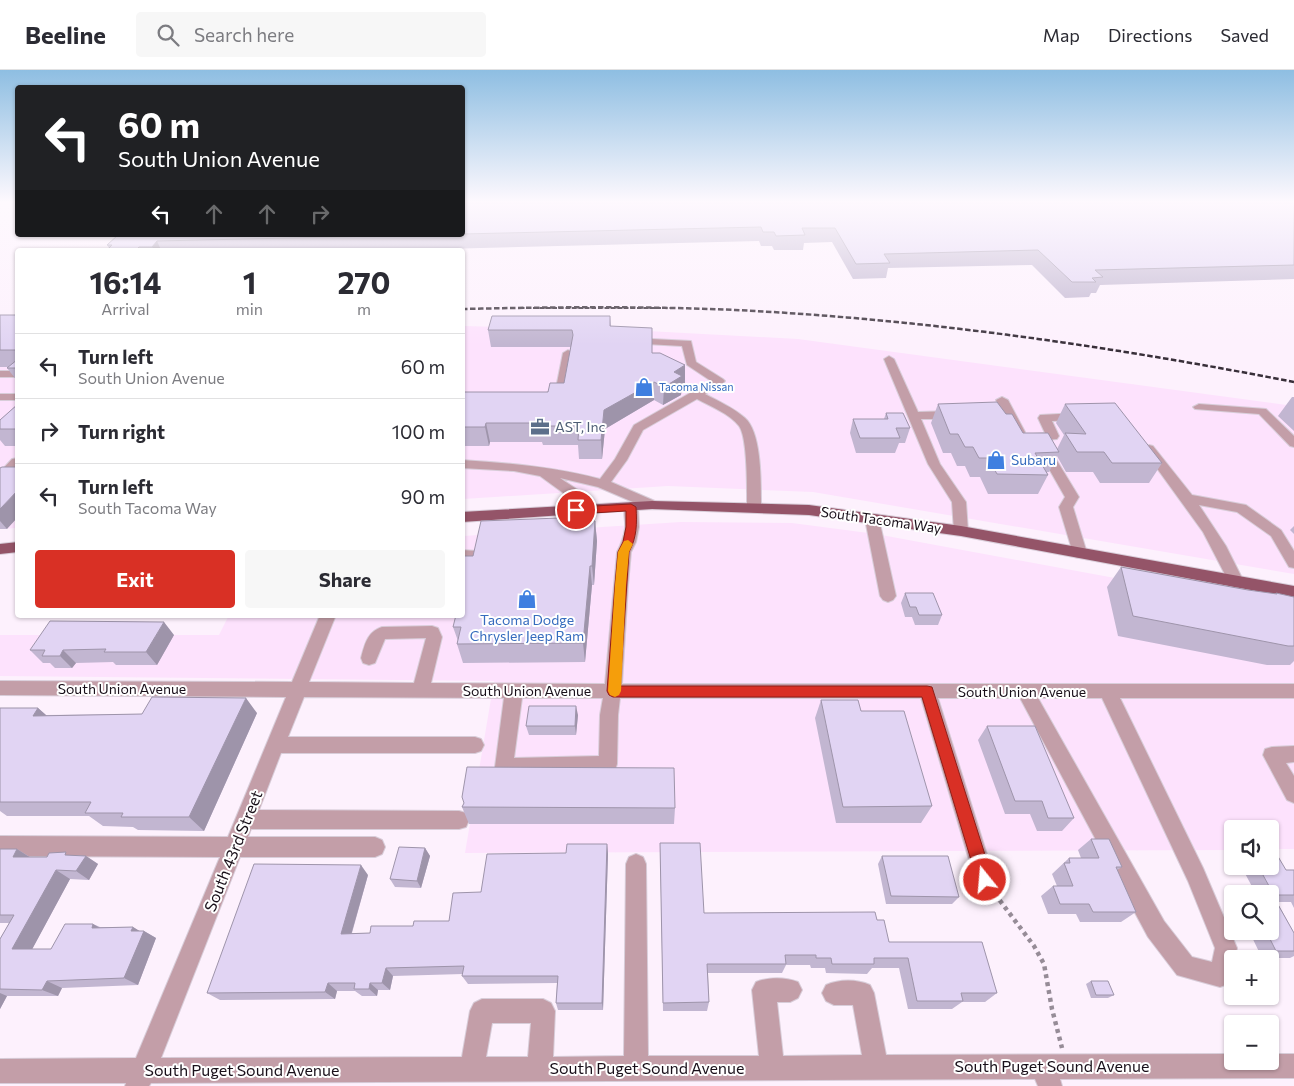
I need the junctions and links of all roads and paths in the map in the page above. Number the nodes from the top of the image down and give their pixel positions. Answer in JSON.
{"nodes":[{"id":1,"x":628,"y":340,"type":"edge"},
{"id":2,"x":568,"y":353,"type":"edge"},
{"id":3,"x":889,"y":359,"type":"dead end"},
{"id":4,"x":0,"y":374,"type":"edge"},
{"id":5,"x":15,"y":374,"type":"edge"},
{"id":6,"x":696,"y":393,"type":"junction"},
{"id":7,"x":534,"y":396,"type":"edge"},
{"id":8,"x":0,"y":397,"type":"edge"},
{"id":9,"x":15,"y":397,"type":"edge"},
{"id":10,"x":1002,"y":400,"type":"dead end"},
{"id":11,"x":1199,"y":407,"type":"dead end"},
{"id":12,"x":962,"y":415,"type":"edge"},
{"id":13,"x":914,"y":416,"type":"junction"},
{"id":14,"x":1093,"y":417,"type":"edge"},
{"id":15,"x":1037,"y":437,"type":"junction"},
{"id":16,"x":1294,"y":443,"type":"edge"},
{"id":17,"x":1149,"y":448,"type":"edge"},
{"id":18,"x":0,"y":462,"type":"edge"},
{"id":19,"x":15,"y":462,"type":"edge"},
{"id":20,"x":15,"y":464,"type":"edge"},
{"id":21,"x":465,"y":464,"type":"edge"},
{"id":22,"x":544,"y":473,"type":"junction"},
{"id":23,"x":0,"y":480,"type":"edge"},
{"id":24,"x":603,"y":484,"type":"junction"},
{"id":25,"x":1188,"y":499,"type":"junction"},
{"id":26,"x":652,"y":505,"type":"junction"},
{"id":27,"x":631,"y":507,"type":"junction"},
{"id":28,"x":754,"y":507,"type":"junction"},
{"id":29,"x":591,"y":509,"type":"junction"},
{"id":30,"x":465,"y":517,"type":"edge"},
{"id":31,"x":872,"y":518,"type":"junction"},
{"id":32,"x":960,"y":531,"type":"junction"},
{"id":33,"x":15,"y":548,"type":"edge"},
{"id":34,"x":0,"y":549,"type":"edge"},
{"id":35,"x":1080,"y":553,"type":"junction"},
{"id":36,"x":1294,"y":563,"type":"edge"},
{"id":37,"x":1236,"y":582,"type":"junction"},
{"id":38,"x":1294,"y":592,"type":"edge"},
{"id":39,"x":888,"y":596,"type":"dead end"},
{"id":40,"x":327,"y":618,"type":"edge"},
{"id":41,"x":369,"y":658,"type":"dead end"},
{"id":42,"x":0,"y":688,"type":"edge"},
{"id":43,"x":298,"y":689,"type":"junction"},
{"id":44,"x":422,"y":690,"type":"junction"},
{"id":45,"x":514,"y":691,"type":"junction"},
{"id":46,"x":613,"y":691,"type":"junction"},
{"id":47,"x":927,"y":691,"type":"junction"},
{"id":48,"x":1294,"y":691,"type":"edge"},
{"id":49,"x":1026,"y":692,"type":"junction"},
{"id":50,"x":1108,"y":692,"type":"junction"},
{"id":51,"x":276,"y":745,"type":"junction"},
{"id":52,"x":475,"y":745,"type":"dead end"},
{"id":53,"x":1294,"y":754,"type":"edge"},
{"id":54,"x":1294,"y":794,"type":"edge"},
{"id":55,"x":246,"y":819,"type":"junction"},
{"id":56,"x":459,"y":820,"type":"dead end"},
{"id":57,"x":235,"y":845,"type":"junction"},
{"id":58,"x":0,"y":846,"type":"edge"},
{"id":59,"x":374,"y":847,"type":"dead end"},
{"id":60,"x":636,"y":864,"type":"dead end"},
{"id":61,"x":985,"y":880,"type":"joint"},
{"id":62,"x":790,"y":990,"type":"dead end"},
{"id":63,"x":834,"y":993,"type":"dead end"},
{"id":64,"x":1294,"y":1066,"type":"edge"},
{"id":65,"x":876,"y":1067,"type":"junction"},
{"id":66,"x":636,"y":1068,"type":"junction"},
{"id":67,"x":772,"y":1068,"type":"junction"},
{"id":68,"x":472,"y":1069,"type":"junction"},
{"id":69,"x":540,"y":1069,"type":"junction"},
{"id":70,"x":0,"y":1071,"type":"edge"},
{"id":71,"x":1053,"y":1073,"type":"edge"},
{"id":72,"x":140,"y":1078,"type":"edge"}],
"edges":[{"from":1,"to":6,"type":"street"},
{"from":2,"to":7,"type":"street"},
{"from":3,"to":13,"type":"street"},
{"from":4,"to":5,"type":"street"},
{"from":6,"to":24,"type":"street"},
{"from":6,"to":28,"type":"street"},
{"from":8,"to":9,"type":"street"},
{"from":10,"to":15,"type":"street"},
{"from":11,"to":16,"type":"street"},
{"from":12,"to":13,"type":"street"},
{"from":13,"to":32,"type":"street"},
{"from":14,"to":15,"type":"street"},
{"from":15,"to":35,"type":"street"},
{"from":17,"to":25,"type":"street"},
{"from":18,"to":19,"type":"street"},
{"from":20,"to":23,"type":"street"},
{"from":21,"to":22,"type":"street"},
{"from":22,"to":24,"type":"street"},
{"from":22,"to":29,"type":"street"},
{"from":24,"to":26,"type":"street"},
{"from":25,"to":36,"type":"street"},
{"from":25,"to":37,"type":"street"},
{"from":26,"to":27,"type":"main road","name":"South Tacoma Way"},
{"from":26,"to":28,"type":"main road","name":"South Tacoma Way"},
{"from":27,"to":29,"type":"main road","name":"South Tacoma Way"},
{"from":27,"to":46,"type":"street"},
{"from":28,"to":31,"type":"main road","name":"South Tacoma Way"},
{"from":29,"to":30,"type":"main road","name":"South Tacoma Way"},
{"from":31,"to":32,"type":"main road","name":"South Tacoma Way"},
{"from":31,"to":39,"type":"street"},
{"from":32,"to":35,"type":"main road","name":"South Tacoma Way"},
{"from":33,"to":34,"type":"main road"},
{"from":35,"to":37,"type":"main road","name":"South Tacoma Way"},
{"from":37,"to":38,"type":"main road","name":"South Tacoma Way"},
{"from":40,"to":43,"type":"street","name":"South 43rd Street"},
{"from":41,"to":44,"type":"street"},
{"from":42,"to":43,"type":"street","name":"South Union Avenue"},
{"from":43,"to":44,"type":"street","name":"South Union Avenue"},
{"from":43,"to":51,"type":"street","name":"South 43rd Street"},
{"from":44,"to":45,"type":"street","name":"South Union Avenue"},
{"from":45,"to":46,"type":"street","name":"South Union Avenue"},
{"from":45,"to":46,"type":"street"},
{"from":46,"to":47,"type":"street","name":"South Union Avenue"},
{"from":47,"to":49,"type":"street","name":"South Union Avenue"},
{"from":47,"to":61,"type":"street"},
{"from":48,"to":50,"type":"street","name":"South Union Avenue"},
{"from":49,"to":50,"type":"street","name":"South Union Avenue"},
{"from":49,"to":50,"type":"street"},
{"from":51,"to":52,"type":"street"},
{"from":51,"to":55,"type":"street","name":"South 43rd Street"},
{"from":53,"to":54,"type":"street"},
{"from":55,"to":56,"type":"street"},
{"from":55,"to":57,"type":"street","name":"South 43rd Street"},
{"from":57,"to":58,"type":"street"},
{"from":57,"to":59,"type":"street"},
{"from":57,"to":72,"type":"street","name":"South 43rd Street"},
{"from":60,"to":66,"type":"street"},
{"from":61,"to":71,"type":"path"},
{"from":62,"to":67,"type":"street"},
{"from":63,"to":65,"type":"street"},
{"from":64,"to":71,"type":"street","name":"South Puget Sound Avenue"},
{"from":65,"to":67,"type":"street","name":"South Puget Sound Avenue"},
{"from":65,"to":71,"type":"street","name":"South Puget Sound Avenue"},
{"from":66,"to":67,"type":"street","name":"South Puget Sound Avenue"},
{"from":66,"to":69,"type":"street","name":"South Puget Sound Avenue"},
{"from":68,"to":69,"type":"street","name":"South Puget Sound Avenue"},
{"from":68,"to":69,"type":"street"},
{"from":68,"to":72,"type":"street","name":"South Puget Sound Avenue"},
{"from":70,"to":72,"type":"street","name":"South Puget Sound Avenue"}]}
